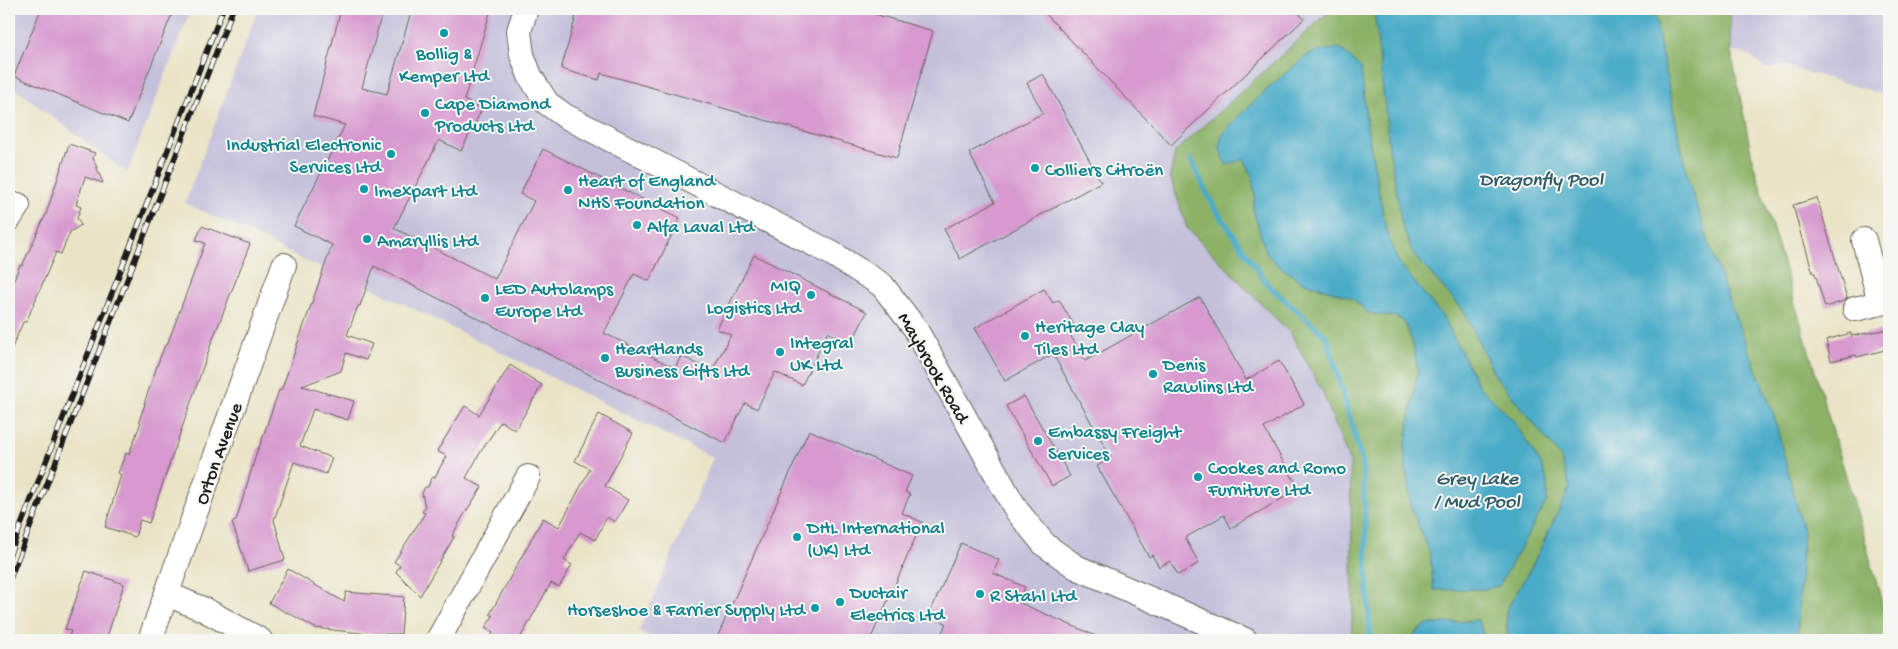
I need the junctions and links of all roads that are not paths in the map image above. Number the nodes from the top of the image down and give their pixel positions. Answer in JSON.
{"nodes":[{"id":1,"x":526,"y":9,"type":"edge"},
{"id":2,"x":1864,"y":240,"type":"dead end"},
{"id":3,"x":284,"y":265,"type":"dead end"},
{"id":4,"x":1885,"y":302,"type":"edge"},
{"id":5,"x":1855,"y":309,"type":"dead end"},
{"id":6,"x":528,"y":477,"type":"dead end"},
{"id":7,"x":167,"y":594,"type":"junction"},
{"id":8,"x":150,"y":640,"type":"edge"},
{"id":9,"x":260,"y":640,"type":"edge"},
{"id":10,"x":438,"y":640,"type":"edge"},
{"id":11,"x":1245,"y":640,"type":"edge"}],
"edges":[{"from":1,"to":11,"type":"street","name":"Maybrook Road"},
{"from":2,"to":4,"type":"street"},
{"from":3,"to":7,"type":"street","name":"Orton Avenue"},
{"from":4,"to":5,"type":"street"},
{"from":6,"to":10,"type":"street"},
{"from":7,"to":8,"type":"street","name":"Orton Avenue"},
{"from":7,"to":9,"type":"street"}]}
